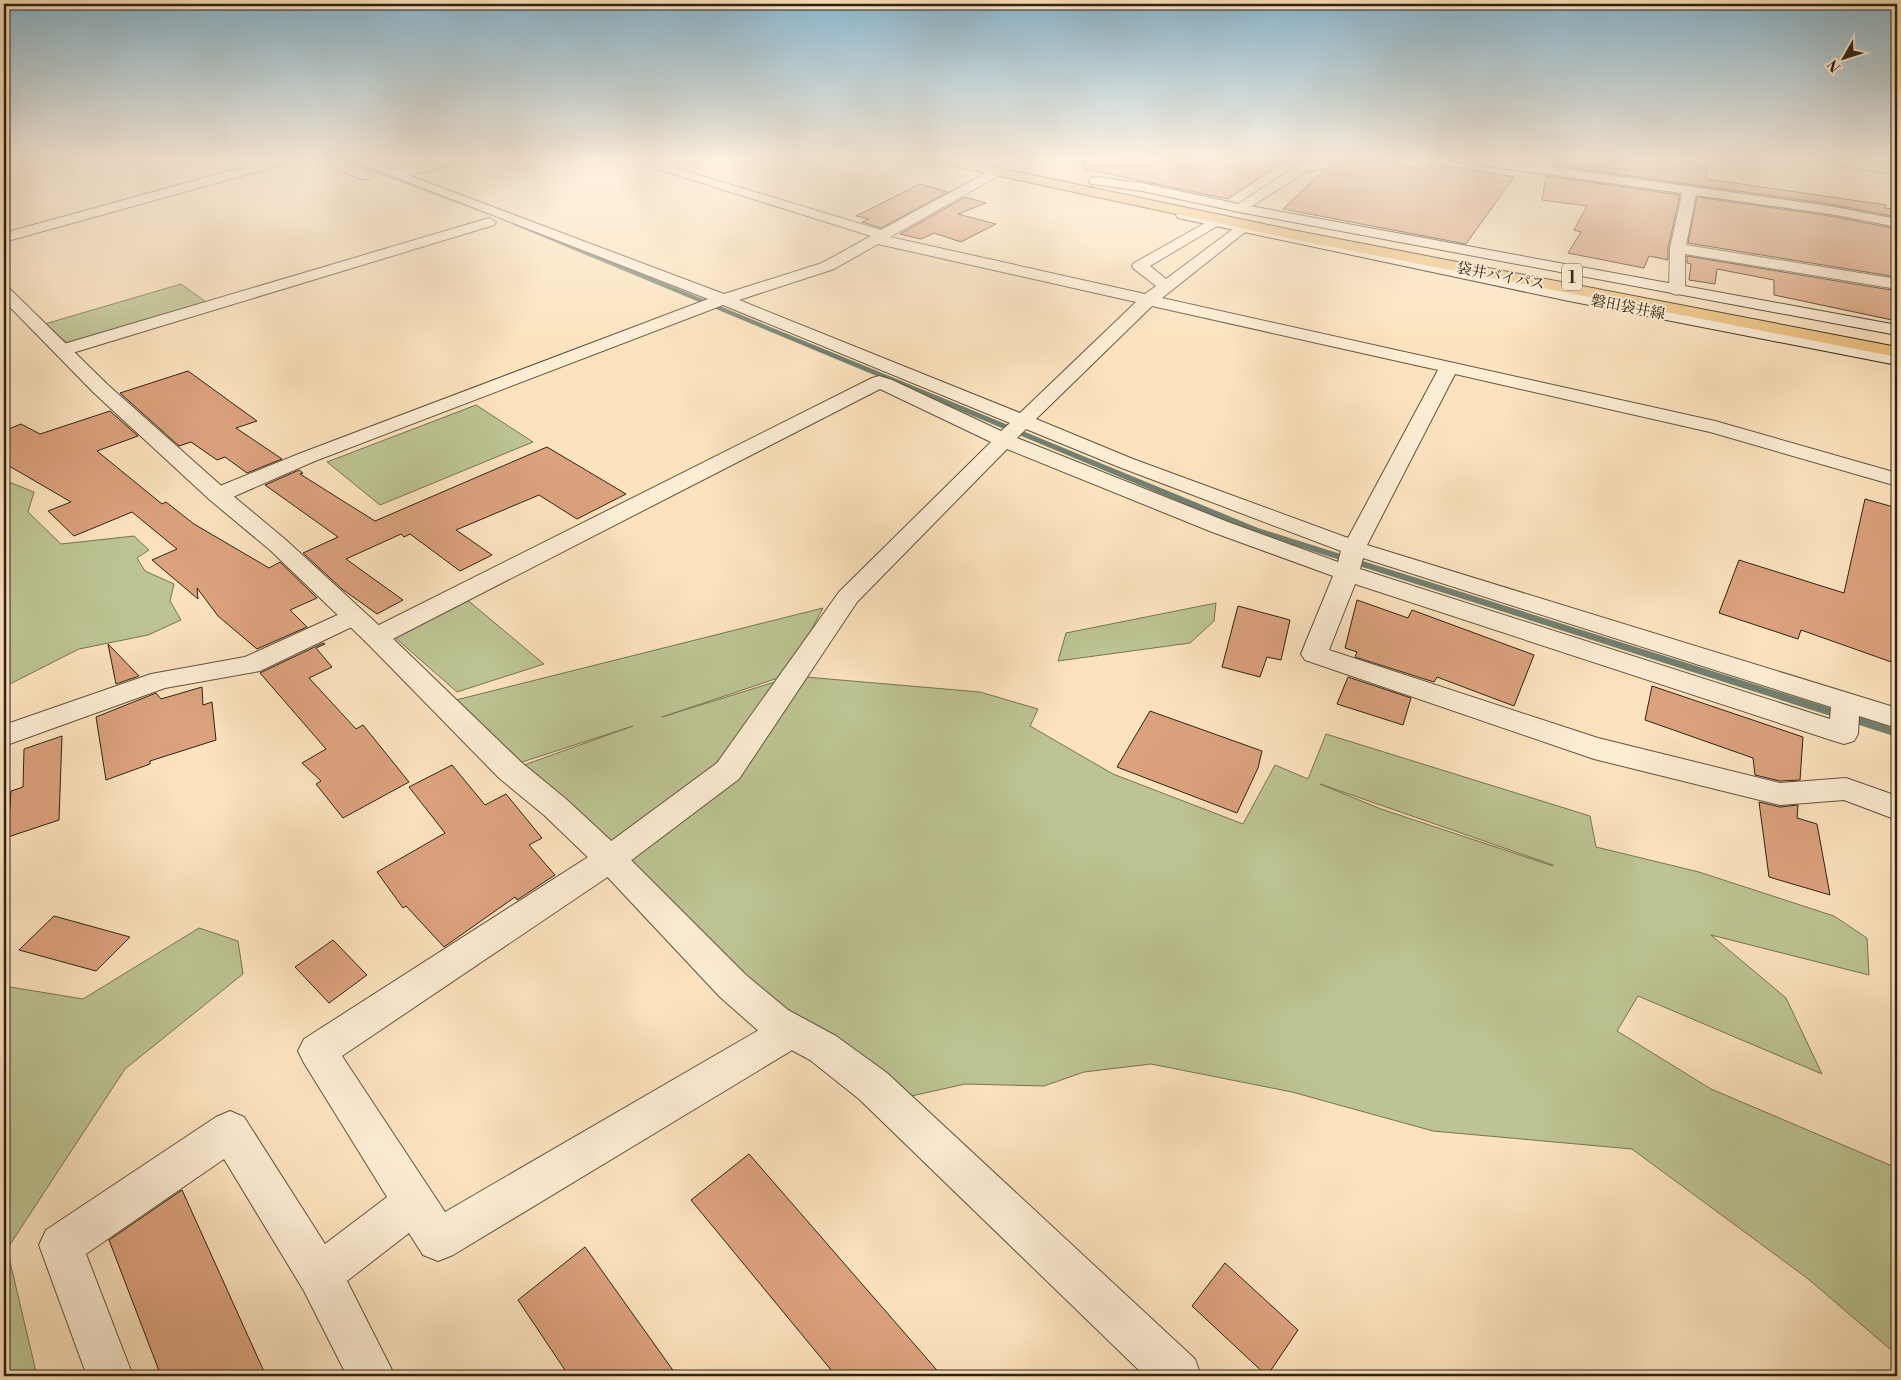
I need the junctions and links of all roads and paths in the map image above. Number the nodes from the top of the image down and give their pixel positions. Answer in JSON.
{"nodes":[{"id":1,"x":64,"y":221,"type":"edge"},
{"id":2,"x":519,"y":221,"type":"edge"},
{"id":3,"x":830,"y":221,"type":"edge"},
{"id":4,"x":908,"y":221,"type":"edge"},
{"id":5,"x":1250,"y":221,"type":"edge"},
{"id":6,"x":1285,"y":221,"type":"edge"},
{"id":7,"x":1309,"y":221,"type":"edge"},
{"id":8,"x":1684,"y":221,"type":"edge"},
{"id":9,"x":489,"y":222,"type":"joint"},
{"id":10,"x":1214,"y":222,"type":"joint"},
{"id":11,"x":1242,"y":229,"type":"junction"},
{"id":12,"x":880,"y":237,"type":"junction"},
{"id":13,"x":4,"y":238,"type":"edge"},
{"id":14,"x":1678,"y":248,"type":"junction"},
{"id":15,"x":1897,"y":284,"type":"edge"},
{"id":16,"x":1166,"y":286,"type":"junction"},
{"id":17,"x":1677,"y":290,"type":"junction"},
{"id":18,"x":4,"y":292,"type":"edge"},
{"id":19,"x":723,"y":299,"type":"junction"},
{"id":20,"x":1147,"y":301,"type":"junction"},
{"id":21,"x":699,"y":307,"type":"junction"},
{"id":22,"x":1897,"y":330,"type":"edge"},
{"id":23,"x":1897,"y":339,"type":"edge"},
{"id":24,"x":63,"y":350,"type":"junction"},
{"id":25,"x":1897,"y":352,"type":"edge"},
{"id":26,"x":1897,"y":360,"type":"edge"},
{"id":27,"x":1449,"y":368,"type":"junction"},
{"id":28,"x":879,"y":382,"type":"junction"},
{"id":29,"x":1012,"y":431,"type":"junction"},
{"id":30,"x":1897,"y":480,"type":"edge"},
{"id":31,"x":218,"y":495,"type":"junction"},
{"id":32,"x":1351,"y":560,"type":"junction"},
{"id":33,"x":353,"y":616,"type":"junction"},
{"id":34,"x":376,"y":637,"type":"junction"},
{"id":35,"x":1897,"y":718,"type":"edge"},
{"id":36,"x":4,"y":736,"type":"edge"},
{"id":37,"x":1897,"y":808,"type":"edge"},
{"id":38,"x":610,"y":859,"type":"junction"},
{"id":39,"x":791,"y":1031,"type":"junction"},
{"id":40,"x":414,"y":1202,"type":"junction"},
{"id":41,"x":320,"y":1275,"type":"junction"},
{"id":42,"x":110,"y":1376,"type":"edge"},
{"id":43,"x":372,"y":1376,"type":"edge"},
{"id":44,"x":1178,"y":1376,"type":"edge"}],
"edges":[{"from":1,"to":13,"type":"street"},
{"from":2,"to":19,"type":"street"},
{"from":3,"to":12,"type":"street"},
{"from":4,"to":12,"type":"street"},
{"from":5,"to":25,"type":"highway","name":"袋井バイパス","number":"1"},
{"from":6,"to":23,"type":"highway","name":"袋井バイパス","number":"1"},
{"from":7,"to":17,"type":"street","name":"磐田袋井線"},
{"from":8,"to":14,"type":"street"},
{"from":9,"to":21,"type":"street"},
{"from":9,"to":24,"type":"street"},
{"from":10,"to":11,"type":"street","name":"磐田袋井線"},
{"from":10,"to":16,"type":"street"},
{"from":11,"to":16,"type":"street"},
{"from":11,"to":26,"type":"street","name":"磐田袋井線"},
{"from":12,"to":19,"type":"street"},
{"from":12,"to":20,"type":"street"},
{"from":14,"to":15,"type":"street"},
{"from":14,"to":17,"type":"street"},
{"from":16,"to":20,"type":"street"},
{"from":17,"to":22,"type":"street","name":"磐田袋井線"},
{"from":18,"to":24,"type":"street"},
{"from":19,"to":21,"type":"street"},
{"from":19,"to":29,"type":"street"},
{"from":20,"to":27,"type":"street"},
{"from":20,"to":29,"type":"street"},
{"from":21,"to":28,"type":"street"},
{"from":21,"to":31,"type":"street"},
{"from":24,"to":31,"type":"street"},
{"from":27,"to":30,"type":"street"},
{"from":27,"to":32,"type":"street"},
{"from":28,"to":29,"type":"street"},
{"from":28,"to":34,"type":"street"},
{"from":29,"to":32,"type":"street"},
{"from":29,"to":38,"type":"street"},
{"from":31,"to":33,"type":"street"},
{"from":32,"to":35,"type":"street"},
{"from":32,"to":37,"type":"street"},
{"from":33,"to":34,"type":"street"},
{"from":33,"to":36,"type":"street"},
{"from":34,"to":38,"type":"street"},
{"from":38,"to":39,"type":"street"},
{"from":38,"to":40,"type":"street"},
{"from":39,"to":40,"type":"street"},
{"from":39,"to":44,"type":"street"},
{"from":40,"to":41,"type":"street"},
{"from":41,"to":42,"type":"street"},
{"from":41,"to":43,"type":"street"}]}
